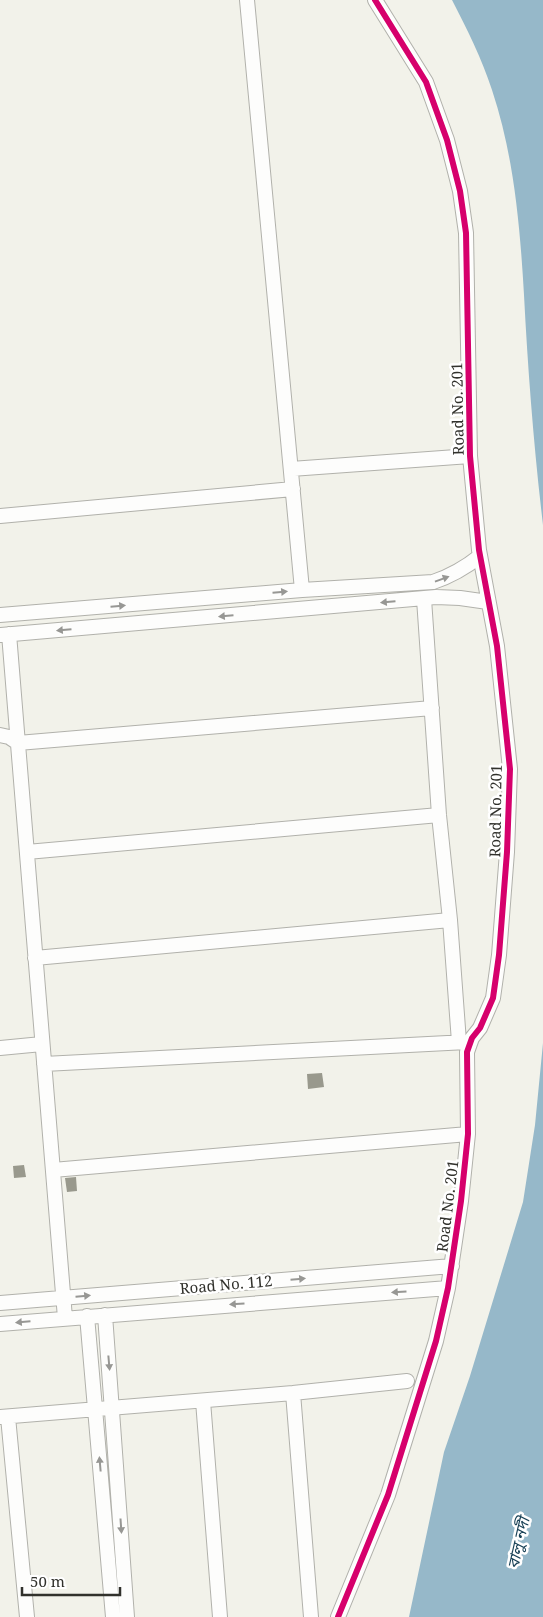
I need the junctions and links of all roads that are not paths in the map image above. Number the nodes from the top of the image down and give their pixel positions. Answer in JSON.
{"nodes":[{"id":1,"x":247,"y":0,"type":"edge"},
{"id":2,"x":376,"y":0,"type":"edge"},
{"id":3,"x":470,"y":456,"type":"junction"},
{"id":4,"x":291,"y":469,"type":"junction"},
{"id":5,"x":293,"y":489,"type":"junction"},
{"id":6,"x":0,"y":516,"type":"edge"},
{"id":7,"x":480,"y":556,"type":"junction"},
{"id":8,"x":302,"y":590,"type":"junction"},
{"id":9,"x":424,"y":599,"type":"junction"},
{"id":10,"x":488,"y":602,"type":"junction"},
{"id":11,"x":0,"y":616,"type":"edge"},
{"id":12,"x":4,"y":635,"type":"edge"},
{"id":13,"x":432,"y":708,"type":"junction"},
{"id":14,"x":0,"y":735,"type":"edge"},
{"id":15,"x":18,"y":743,"type":"junction"},
{"id":16,"x":439,"y":815,"type":"junction"},
{"id":17,"x":27,"y":852,"type":"junction"},
{"id":18,"x":450,"y":920,"type":"junction"},
{"id":19,"x":35,"y":958,"type":"junction"},
{"id":20,"x":464,"y":1042,"type":"junction"},
{"id":21,"x":42,"y":1044,"type":"junction"},
{"id":22,"x":0,"y":1048,"type":"edge"},
{"id":23,"x":44,"y":1064,"type":"junction"},
{"id":24,"x":468,"y":1134,"type":"junction"},
{"id":25,"x":52,"y":1170,"type":"junction"},
{"id":26,"x":452,"y":1266,"type":"junction"},
{"id":27,"x":448,"y":1288,"type":"junction"},
{"id":28,"x":63,"y":1298,"type":"junction"},
{"id":29,"x":0,"y":1303,"type":"edge"},
{"id":30,"x":105,"y":1315,"type":"junction"},
{"id":31,"x":87,"y":1316,"type":"junction"},
{"id":32,"x":65,"y":1318,"type":"junction"},
{"id":33,"x":0,"y":1324,"type":"edge"},
{"id":34,"x":407,"y":1381,"type":"dead end"},
{"id":35,"x":293,"y":1393,"type":"junction"},
{"id":36,"x":202,"y":1401,"type":"junction"},
{"id":37,"x":113,"y":1409,"type":"junction"},
{"id":38,"x":95,"y":1410,"type":"junction"},
{"id":39,"x":4,"y":1417,"type":"edge"},
{"id":40,"x":27,"y":1617,"type":"edge"},
{"id":41,"x":113,"y":1617,"type":"edge"},
{"id":42,"x":127,"y":1617,"type":"edge"},
{"id":43,"x":220,"y":1617,"type":"edge"},
{"id":44,"x":311,"y":1617,"type":"edge"},
{"id":45,"x":335,"y":1617,"type":"edge"}],
"edges":[{"from":1,"to":4,"type":"street"},
{"from":2,"to":3,"type":"street","name":"Road No. 201"},
{"from":3,"to":4,"type":"street"},
{"from":3,"to":7,"type":"street","name":"Road No. 201"},
{"from":4,"to":5,"type":"street"},
{"from":5,"to":6,"type":"street"},
{"from":5,"to":8,"type":"street"},
{"from":8,"to":7,"type":"street","one_way":true},
{"from":7,"to":10,"type":"street","name":"Road No. 201"},
{"from":11,"to":8,"type":"street","one_way":true},
{"from":9,"to":10,"type":"street"},
{"from":9,"to":12,"type":"street","one_way":true},
{"from":9,"to":13,"type":"street"},
{"from":10,"to":20,"type":"street","name":"Road No. 201"},
{"from":12,"to":15,"type":"street"},
{"from":13,"to":15,"type":"street"},
{"from":13,"to":16,"type":"street"},
{"from":14,"to":15,"type":"street"},
{"from":15,"to":17,"type":"street"},
{"from":16,"to":17,"type":"street"},
{"from":16,"to":18,"type":"street"},
{"from":17,"to":19,"type":"street"},
{"from":18,"to":19,"type":"street"},
{"from":18,"to":20,"type":"street"},
{"from":19,"to":21,"type":"street"},
{"from":20,"to":23,"type":"street"},
{"from":20,"to":24,"type":"street","name":"Road No. 201"},
{"from":21,"to":22,"type":"street"},
{"from":21,"to":23,"type":"street"},
{"from":23,"to":25,"type":"street"},
{"from":24,"to":25,"type":"street"},
{"from":24,"to":26,"type":"street","name":"Road No. 201"},
{"from":25,"to":28,"type":"street"},
{"from":26,"to":27,"type":"street","name":"Road No. 201"},
{"from":28,"to":26,"type":"street","name":"Road No. 112","one_way":true},
{"from":27,"to":30,"type":"street","name":"Road No. 112","one_way":true},
{"from":27,"to":45,"type":"street","name":"Road No. 201"},
{"from":28,"to":29,"type":"street","name":"Road No. 112"},
{"from":28,"to":32,"type":"street"},
{"from":30,"to":31,"type":"street","name":"Road No. 112"},
{"from":30,"to":37,"type":"street","one_way":true},
{"from":31,"to":32,"type":"street","name":"Road No. 112"},
{"from":31,"to":38,"type":"street"},
{"from":32,"to":33,"type":"street","name":"Road No. 112","one_way":true},
{"from":34,"to":35,"type":"street"},
{"from":35,"to":36,"type":"street"},
{"from":35,"to":44,"type":"street"},
{"from":36,"to":37,"type":"street"},
{"from":36,"to":43,"type":"street"},
{"from":37,"to":38,"type":"street"},
{"from":37,"to":42,"type":"street","one_way":true},
{"from":38,"to":39,"type":"street"},
{"from":41,"to":38,"type":"street","one_way":true},
{"from":39,"to":40,"type":"street"}]}
